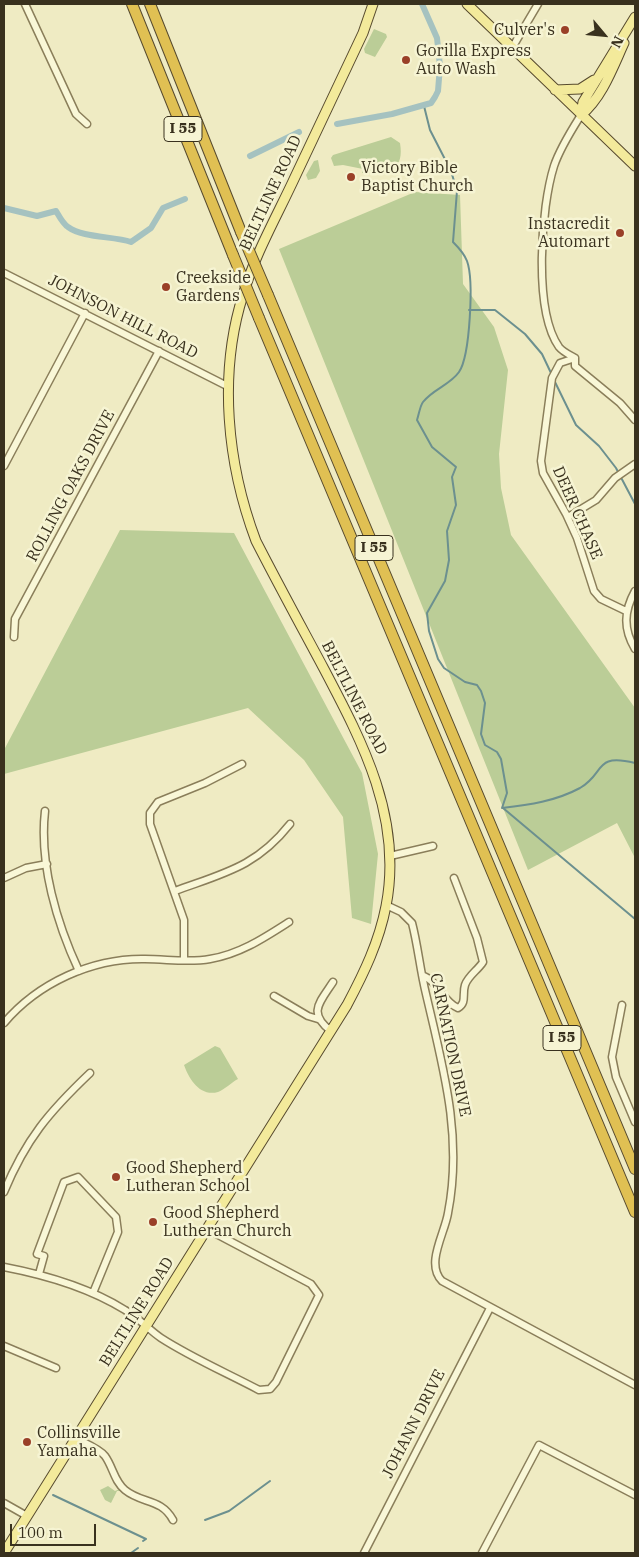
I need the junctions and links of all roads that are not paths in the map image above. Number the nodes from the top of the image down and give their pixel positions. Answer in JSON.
{"nodes":[{"id":1,"x":25,"y":4,"type":"edge"},
{"id":2,"x":132,"y":4,"type":"edge"},
{"id":3,"x":150,"y":4,"type":"edge"},
{"id":4,"x":373,"y":4,"type":"edge"},
{"id":5,"x":467,"y":4,"type":"edge"},
{"id":6,"x":538,"y":4,"type":"edge"},
{"id":7,"x":634,"y":20,"type":"edge"},
{"id":8,"x":512,"y":48,"type":"junction"},
{"id":9,"x":601,"y":73,"type":"junction"},
{"id":10,"x":556,"y":90,"type":"junction"},
{"id":11,"x":581,"y":115,"type":"junction"},
{"id":12,"x":87,"y":124,"type":"dead end"},
{"id":13,"x":635,"y":166,"type":"edge"},
{"id":14,"x":4,"y":273,"type":"edge"},
{"id":15,"x":85,"y":313,"type":"junction"},
{"id":16,"x":159,"y":351,"type":"junction"},
{"id":17,"x":574,"y":358,"type":"junction"},
{"id":18,"x":229,"y":387,"type":"junction"},
{"id":19,"x":635,"y":420,"type":"edge"},
{"id":20,"x":635,"y":464,"type":"edge"},
{"id":21,"x":4,"y":466,"type":"edge"},
{"id":22,"x":568,"y":517,"type":"junction"},
{"id":23,"x":635,"y":591,"type":"edge"},
{"id":24,"x":626,"y":611,"type":"junction"},
{"id":25,"x":14,"y":637,"type":"dead end"},
{"id":26,"x":635,"y":649,"type":"edge"},
{"id":27,"x":242,"y":764,"type":"dead end"},
{"id":28,"x":45,"y":811,"type":"dead end"},
{"id":29,"x":290,"y":824,"type":"dead end"},
{"id":30,"x":433,"y":846,"type":"dead end"},
{"id":31,"x":390,"y":856,"type":"junction"},
{"id":32,"x":47,"y":864,"type":"junction"},
{"id":33,"x":4,"y":878,"type":"edge"},
{"id":34,"x":454,"y":878,"type":"dead end"},
{"id":35,"x":175,"y":891,"type":"junction"},
{"id":36,"x":386,"y":905,"type":"junction"},
{"id":37,"x":288,"y":922,"type":"dead end"},
{"id":38,"x":184,"y":960,"type":"junction"},
{"id":39,"x":79,"y":971,"type":"junction"},
{"id":40,"x":422,"y":975,"type":"junction"},
{"id":41,"x":333,"y":982,"type":"dead end"},
{"id":42,"x":274,"y":996,"type":"dead end"},
{"id":43,"x":622,"y":1005,"type":"dead end"},
{"id":44,"x":318,"y":1019,"type":"junction"},
{"id":45,"x":4,"y":1024,"type":"edge"},
{"id":46,"x":331,"y":1031,"type":"junction"},
{"id":47,"x":90,"y":1073,"type":"dead end"},
{"id":48,"x":635,"y":1122,"type":"edge"},
{"id":49,"x":635,"y":1169,"type":"edge"},
{"id":50,"x":4,"y":1192,"type":"edge"},
{"id":51,"x":635,"y":1212,"type":"edge"},
{"id":52,"x":207,"y":1229,"type":"junction"},
{"id":53,"x":4,"y":1267,"type":"edge"},
{"id":54,"x":39,"y":1274,"type":"junction"},
{"id":55,"x":93,"y":1293,"type":"junction"},
{"id":56,"x":490,"y":1308,"type":"junction"},
{"id":57,"x":146,"y":1325,"type":"junction"},
{"id":58,"x":4,"y":1346,"type":"edge"},
{"id":59,"x":56,"y":1368,"type":"dead end"},
{"id":60,"x":635,"y":1384,"type":"edge"},
{"id":61,"x":75,"y":1438,"type":"junction"},
{"id":62,"x":635,"y":1495,"type":"edge"},
{"id":63,"x":4,"y":1503,"type":"edge"},
{"id":64,"x":27,"y":1516,"type":"junction"},
{"id":65,"x":173,"y":1520,"type":"dead end"},
{"id":66,"x":4,"y":1553,"type":"edge"},
{"id":67,"x":364,"y":1553,"type":"edge"},
{"id":68,"x":482,"y":1553,"type":"edge"}],
"edges":[{"from":1,"to":12,"type":"street"},
{"from":2,"to":51,"type":"highway","number":"I 55","bridge":true},
{"from":3,"to":49,"type":"highway","number":"I 55","bridge":true},
{"from":4,"to":18,"type":"main road","name":"BELTLINE ROAD"},
{"from":5,"to":8,"type":"main road"},
{"from":6,"to":8,"type":"street"},
{"from":7,"to":9,"type":"main road"},
{"from":7,"to":11,"type":"main road"},
{"from":8,"to":10,"type":"main road"},
{"from":9,"to":10,"type":"main road"},
{"from":9,"to":11,"type":"main road"},
{"from":10,"to":11,"type":"main road"},
{"from":11,"to":13,"type":"main road"},
{"from":11,"to":17,"type":"street"},
{"from":14,"to":15,"type":"street","name":"JOHNSON HILL ROAD"},
{"from":15,"to":16,"type":"street","name":"JOHNSON HILL ROAD"},
{"from":15,"to":21,"type":"street"},
{"from":16,"to":18,"type":"street","name":"JOHNSON HILL ROAD"},
{"from":16,"to":25,"type":"street","name":"ROLLING OAKS DRIVE"},
{"from":17,"to":19,"type":"street"},
{"from":17,"to":22,"type":"street","name":"DEER CHASE"},
{"from":18,"to":31,"type":"main road","name":"BELTLINE ROAD"},
{"from":20,"to":22,"type":"street"},
{"from":22,"to":24,"type":"street","name":"DEER CHASE"},
{"from":23,"to":24,"type":"street"},
{"from":24,"to":26,"type":"street"},
{"from":27,"to":35,"type":"street"},
{"from":28,"to":32,"type":"street"},
{"from":29,"to":35,"type":"street"},
{"from":30,"to":31,"type":"street"},
{"from":31,"to":36,"type":"main road","name":"BELTLINE ROAD"},
{"from":32,"to":33,"type":"street"},
{"from":32,"to":39,"type":"street"},
{"from":34,"to":40,"type":"street"},
{"from":35,"to":38,"type":"street"},
{"from":36,"to":40,"type":"street","name":"CARNATION DRIVE"},
{"from":36,"to":46,"type":"main road","name":"BELTLINE ROAD"},
{"from":37,"to":38,"type":"street"},
{"from":38,"to":39,"type":"street"},
{"from":39,"to":45,"type":"street"},
{"from":40,"to":56,"type":"street","name":"CARNATION DRIVE"},
{"from":41,"to":44,"type":"street"},
{"from":42,"to":44,"type":"street"},
{"from":43,"to":48,"type":"street"},
{"from":44,"to":46,"type":"street"},
{"from":46,"to":52,"type":"main road","name":"BELTLINE ROAD"},
{"from":47,"to":50,"type":"street"},
{"from":52,"to":57,"type":"main road","name":"BELTLINE ROAD"},
{"from":52,"to":57,"type":"street"},
{"from":53,"to":54,"type":"street"},
{"from":54,"to":55,"type":"street"},
{"from":54,"to":55,"type":"street"},
{"from":55,"to":57,"type":"street"},
{"from":56,"to":60,"type":"street","name":"CARNATION DRIVE"},
{"from":56,"to":67,"type":"street","name":"JOHANN DRIVE"},
{"from":57,"to":61,"type":"main road","name":"BELTLINE ROAD"},
{"from":58,"to":59,"type":"street"},
{"from":61,"to":64,"type":"main road","name":"BELTLINE ROAD"},
{"from":61,"to":65,"type":"street"},
{"from":62,"to":68,"type":"street"},
{"from":63,"to":64,"type":"street"},
{"from":64,"to":66,"type":"main road","name":"BELTLINE ROAD"}]}
